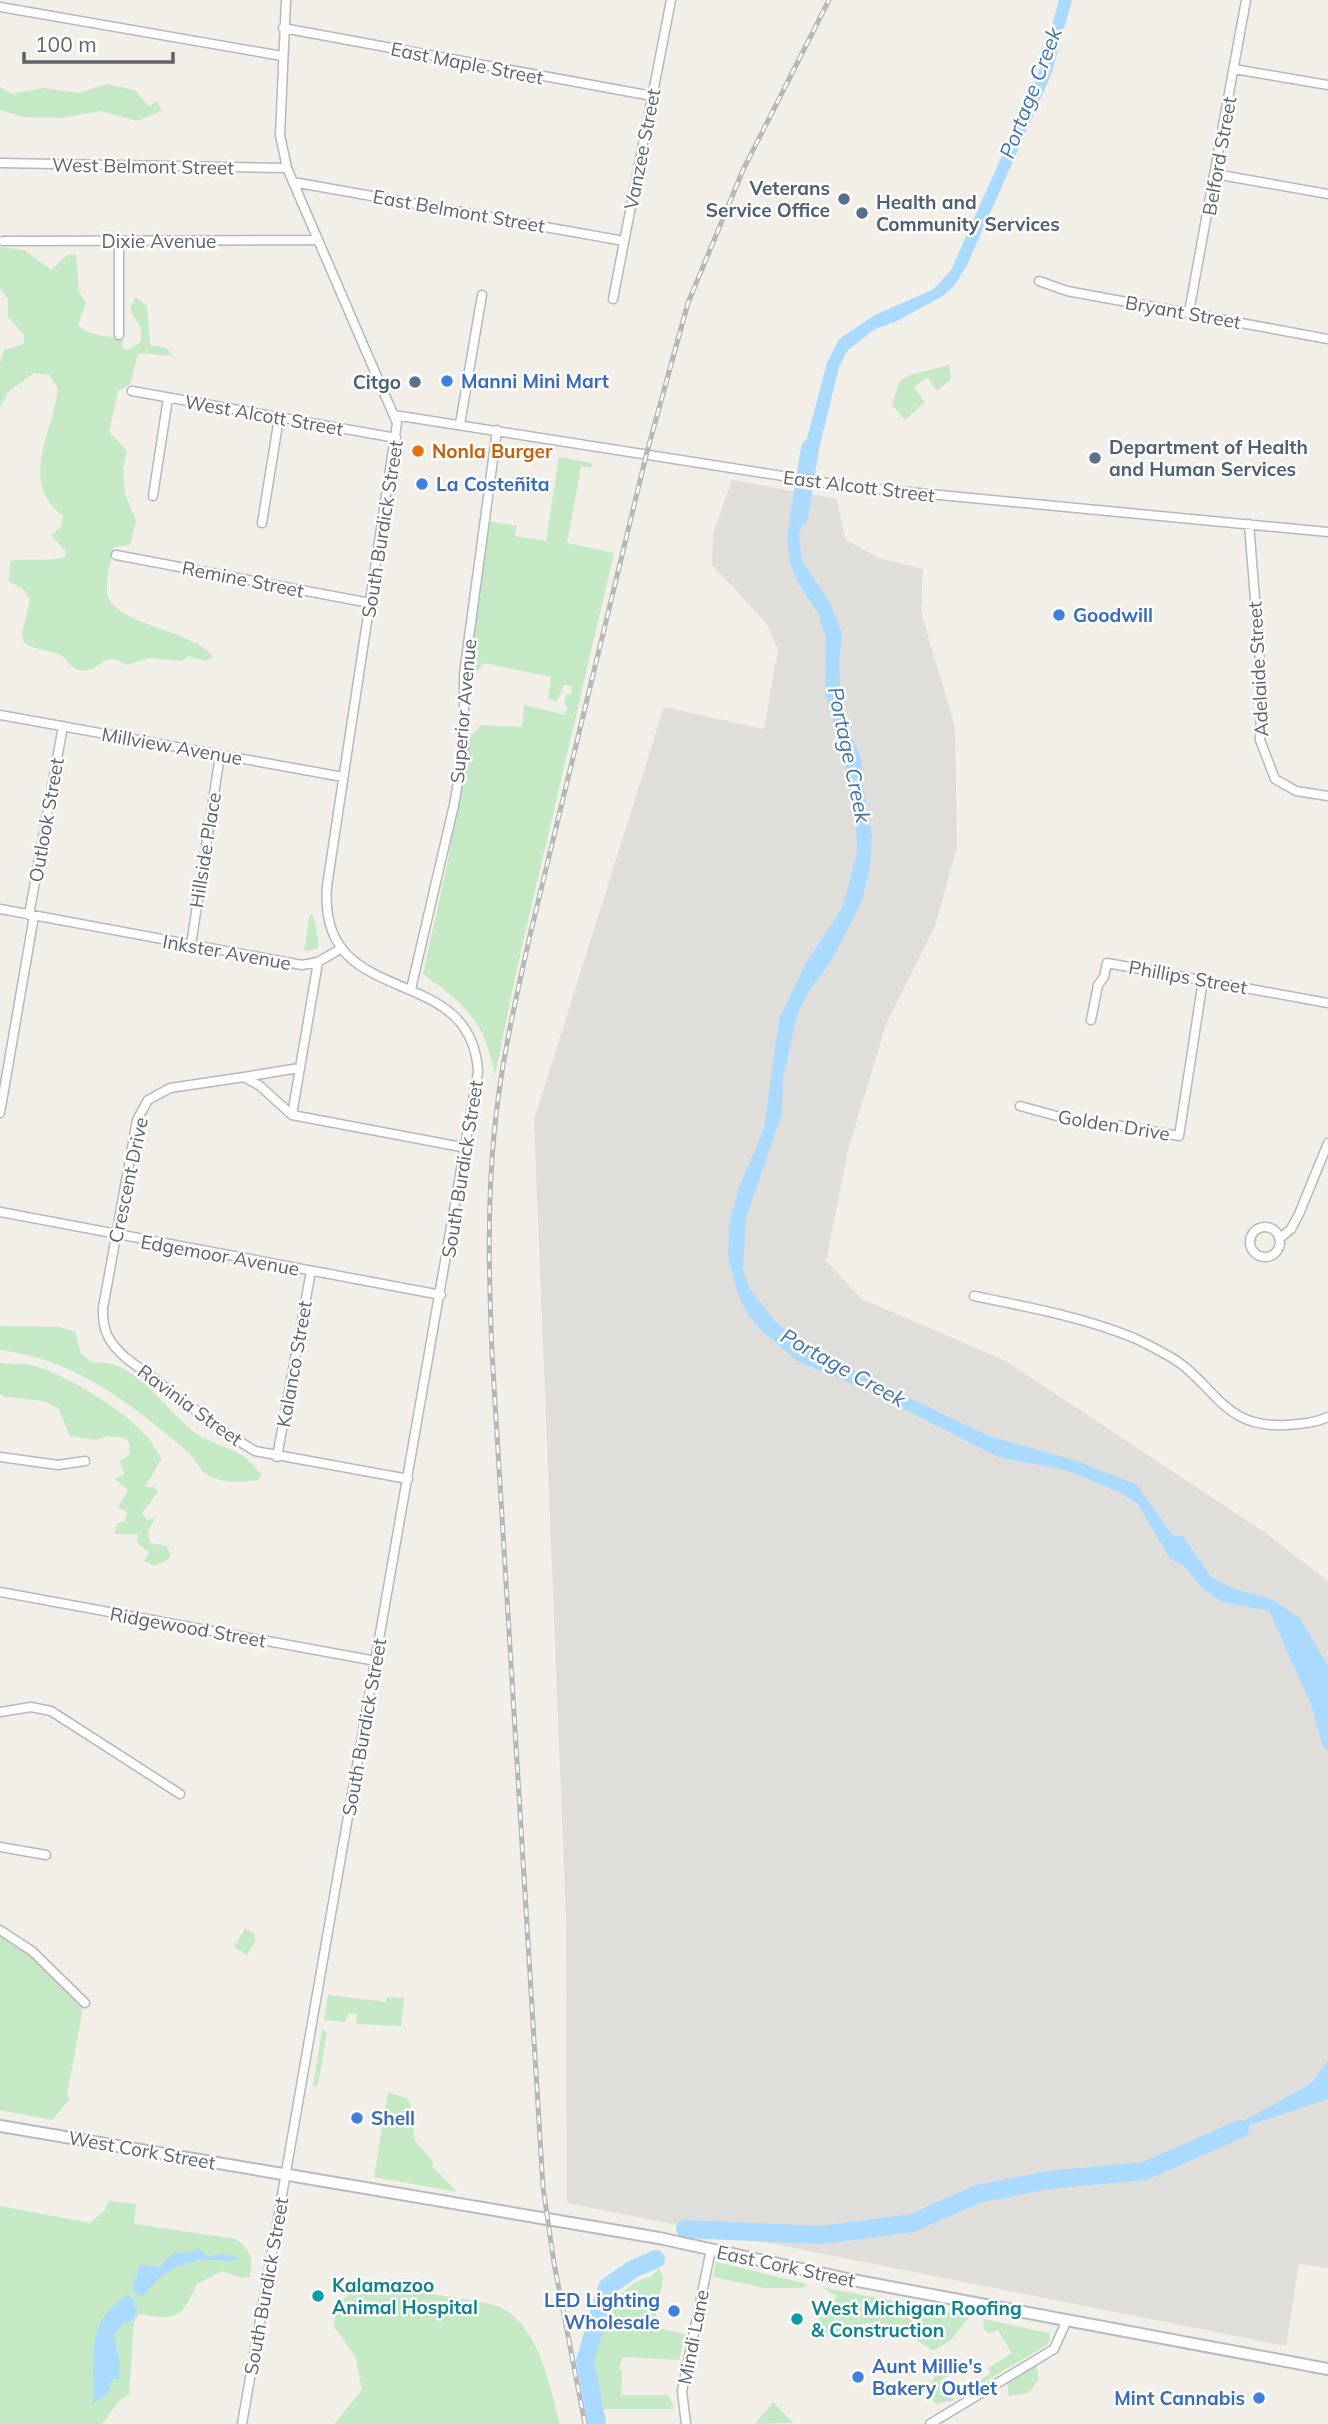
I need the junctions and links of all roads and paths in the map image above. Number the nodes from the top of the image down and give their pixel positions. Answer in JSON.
{"nodes":[{"id":1,"x":286,"y":0,"type":"edge"},
{"id":2,"x":671,"y":0,"type":"edge"},
{"id":3,"x":1246,"y":0,"type":"edge"},
{"id":4,"x":0,"y":7,"type":"edge"},
{"id":5,"x":283,"y":28,"type":"junction"},
{"id":6,"x":282,"y":56,"type":"junction"},
{"id":7,"x":1234,"y":69,"type":"junction"},
{"id":8,"x":1328,"y":85,"type":"edge"},
{"id":9,"x":652,"y":96,"type":"junction"},
{"id":10,"x":0,"y":163,"type":"edge"},
{"id":11,"x":286,"y":169,"type":"junction"},
{"id":12,"x":1215,"y":174,"type":"junction"},
{"id":13,"x":293,"y":182,"type":"junction"},
{"id":14,"x":1328,"y":194,"type":"edge"},
{"id":15,"x":316,"y":240,"type":"junction"},
{"id":16,"x":3,"y":241,"type":"dead end"},
{"id":17,"x":119,"y":241,"type":"junction"},
{"id":18,"x":624,"y":241,"type":"junction"},
{"id":19,"x":1040,"y":281,"type":"dead end"},
{"id":20,"x":482,"y":295,"type":"dead end"},
{"id":21,"x":614,"y":299,"type":"dead end"},
{"id":22,"x":1189,"y":312,"type":"junction"},
{"id":23,"x":119,"y":335,"type":"dead end"},
{"id":24,"x":1328,"y":339,"type":"edge"},
{"id":25,"x":132,"y":391,"type":"dead end"},
{"id":26,"x":168,"y":398,"type":"junction"},
{"id":27,"x":394,"y":415,"type":"junction"},
{"id":28,"x":279,"y":418,"type":"junction"},
{"id":29,"x":460,"y":424,"type":"junction"},
{"id":30,"x":497,"y":430,"type":"junction"},
{"id":31,"x":396,"y":438,"type":"junction"},
{"id":32,"x":153,"y":496,"type":"dead end"},
{"id":33,"x":262,"y":523,"type":"dead end"},
{"id":34,"x":1249,"y":524,"type":"junction"},
{"id":35,"x":1328,"y":532,"type":"edge"},
{"id":36,"x":116,"y":555,"type":"dead end"},
{"id":37,"x":370,"y":603,"type":"junction"},
{"id":38,"x":0,"y":715,"type":"edge"},
{"id":39,"x":63,"y":726,"type":"junction"},
{"id":40,"x":220,"y":755,"type":"junction"},
{"id":41,"x":343,"y":777,"type":"junction"},
{"id":42,"x":1328,"y":796,"type":"edge"},
{"id":43,"x":0,"y":909,"type":"edge"},
{"id":44,"x":32,"y":915,"type":"junction"},
{"id":45,"x":191,"y":945,"type":"junction"},
{"id":46,"x":342,"y":948,"type":"junction"},
{"id":47,"x":318,"y":962,"type":"junction"},
{"id":48,"x":1203,"y":980,"type":"junction"},
{"id":49,"x":411,"y":989,"type":"junction"},
{"id":50,"x":1328,"y":1003,"type":"edge"},
{"id":51,"x":1091,"y":1020,"type":"dead end"},
{"id":52,"x":299,"y":1068,"type":"junction"},
{"id":53,"x":244,"y":1077,"type":"junction"},
{"id":54,"x":1020,"y":1107,"type":"dead end"},
{"id":55,"x":0,"y":1113,"type":"edge"},
{"id":56,"x":292,"y":1115,"type":"junction"},
{"id":57,"x":1328,"y":1143,"type":"edge"},
{"id":58,"x":467,"y":1148,"type":"junction"},
{"id":59,"x":0,"y":1212,"type":"edge"},
{"id":60,"x":117,"y":1236,"type":"junction"},
{"id":61,"x":1279,"y":1239,"type":"dead end"},
{"id":62,"x":311,"y":1271,"type":"junction"},
{"id":63,"x":441,"y":1294,"type":"junction"},
{"id":64,"x":974,"y":1296,"type":"dead end"},
{"id":65,"x":106,"y":1337,"type":"joint"},
{"id":66,"x":1328,"y":1417,"type":"edge"},
{"id":67,"x":0,"y":1457,"type":"edge"},
{"id":68,"x":276,"y":1457,"type":"junction"},
{"id":69,"x":85,"y":1461,"type":"dead end"},
{"id":70,"x":408,"y":1479,"type":"junction"},
{"id":71,"x":0,"y":1592,"type":"edge"},
{"id":72,"x":376,"y":1661,"type":"junction"},
{"id":73,"x":0,"y":1712,"type":"edge"},
{"id":74,"x":180,"y":1794,"type":"dead end"},
{"id":75,"x":0,"y":1847,"type":"edge"},
{"id":76,"x":46,"y":1855,"type":"dead end"},
{"id":77,"x":0,"y":1930,"type":"edge"},
{"id":78,"x":85,"y":2003,"type":"dead end"},
{"id":79,"x":0,"y":2126,"type":"edge"},
{"id":80,"x":285,"y":2175,"type":"junction"},
{"id":81,"x":711,"y":2249,"type":"junction"},
{"id":82,"x":1066,"y":2322,"type":"junction"},
{"id":83,"x":1328,"y":2369,"type":"edge"},
{"id":84,"x":242,"y":2424,"type":"edge"},
{"id":85,"x":686,"y":2424,"type":"edge"},
{"id":86,"x":930,"y":2424,"type":"edge"}],
"edges":[{"from":1,"to":5,"type":"street","name":"South Burdick Street"},
{"from":2,"to":9,"type":"street","name":"Vanzee Street"},
{"from":3,"to":7,"type":"street","name":"Belford Street"},
{"from":4,"to":6,"type":"street"},
{"from":5,"to":6,"type":"street","name":"South Burdick Street"},
{"from":5,"to":9,"type":"street","name":"East Maple Street"},
{"from":6,"to":11,"type":"street","name":"South Burdick Street"},
{"from":7,"to":8,"type":"street"},
{"from":7,"to":12,"type":"street","name":"Belford Street"},
{"from":9,"to":18,"type":"street","name":"Vanzee Street"},
{"from":10,"to":11,"type":"street","name":"West Belmont Street"},
{"from":11,"to":13,"type":"street","name":"South Burdick Street"},
{"from":12,"to":14,"type":"street"},
{"from":12,"to":22,"type":"street","name":"Belford Street"},
{"from":13,"to":15,"type":"street","name":"South Burdick Street"},
{"from":13,"to":18,"type":"street","name":"East Belmont Street"},
{"from":15,"to":17,"type":"street","name":"Dixie Avenue"},
{"from":15,"to":27,"type":"street","name":"South Burdick Street"},
{"from":16,"to":17,"type":"street","name":"Dixie Avenue"},
{"from":17,"to":23,"type":"street"},
{"from":18,"to":21,"type":"street","name":"Vanzee Street"},
{"from":19,"to":22,"type":"street","name":"Bryant Street"},
{"from":20,"to":29,"type":"street"},
{"from":22,"to":24,"type":"street","name":"Bryant Street"},
{"from":25,"to":26,"type":"street","name":"West Alcott Street"},
{"from":26,"to":28,"type":"street","name":"West Alcott Street"},
{"from":26,"to":32,"type":"street"},
{"from":27,"to":29,"type":"street","name":"East Alcott Street"},
{"from":27,"to":31,"type":"street","name":"South Burdick Street"},
{"from":28,"to":31,"type":"street","name":"West Alcott Street"},
{"from":28,"to":33,"type":"street"},
{"from":29,"to":30,"type":"street","name":"East Alcott Street"},
{"from":30,"to":34,"type":"street","name":"East Alcott Street"},
{"from":30,"to":49,"type":"street","name":"Superior Avenue"},
{"from":31,"to":37,"type":"street","name":"South Burdick Street"},
{"from":34,"to":35,"type":"street","name":"East Alcott Street"},
{"from":34,"to":42,"type":"street","name":"Adelaide Street"},
{"from":36,"to":37,"type":"street","name":"Remine Street"},
{"from":37,"to":41,"type":"street","name":"South Burdick Street"},
{"from":38,"to":39,"type":"street","name":"Millview Avenue"},
{"from":39,"to":40,"type":"street","name":"Millview Avenue"},
{"from":39,"to":44,"type":"street","name":"Outlook Street"},
{"from":40,"to":41,"type":"street","name":"Millview Avenue"},
{"from":40,"to":45,"type":"street","name":"Hillside Place"},
{"from":41,"to":46,"type":"street","name":"South Burdick Street"},
{"from":43,"to":44,"type":"street","name":"Inkster Avenue"},
{"from":44,"to":45,"type":"street","name":"Inkster Avenue"},
{"from":44,"to":55,"type":"street","name":"Outlook Street"},
{"from":45,"to":47,"type":"street","name":"Inkster Avenue"},
{"from":46,"to":47,"type":"street","name":"Inkster Avenue"},
{"from":46,"to":49,"type":"street"},
{"from":47,"to":52,"type":"street"},
{"from":48,"to":50,"type":"street","name":"Phillips Street"},
{"from":48,"to":51,"type":"street","name":"Phillips Street"},
{"from":48,"to":54,"type":"street","name":"Golden Drive"},
{"from":49,"to":58,"type":"street","name":"South Burdick Street"},
{"from":52,"to":53,"type":"street","name":"Crescent Drive"},
{"from":52,"to":56,"type":"street"},
{"from":53,"to":56,"type":"street"},
{"from":53,"to":60,"type":"street","name":"Crescent Drive"},
{"from":56,"to":58,"type":"street"},
{"from":57,"to":61,"type":"street"},
{"from":58,"to":63,"type":"street","name":"South Burdick Street"},
{"from":59,"to":60,"type":"street","name":"Edgemoor Avenue"},
{"from":60,"to":62,"type":"street","name":"Edgemoor Avenue"},
{"from":60,"to":65,"type":"street","name":"Crescent Drive"},
{"from":62,"to":63,"type":"street","name":"Edgemoor Avenue"},
{"from":62,"to":68,"type":"street","name":"Kalanco Street"},
{"from":63,"to":70,"type":"street","name":"South Burdick Street"},
{"from":64,"to":66,"type":"street"},
{"from":65,"to":68,"type":"street","name":"Ravinia Street"},
{"from":67,"to":69,"type":"street"},
{"from":68,"to":70,"type":"street","name":"Ravinia Street"},
{"from":70,"to":72,"type":"street","name":"South Burdick Street"},
{"from":71,"to":72,"type":"street","name":"Ridgewood Street"},
{"from":72,"to":80,"type":"street","name":"South Burdick Street"},
{"from":73,"to":74,"type":"street"},
{"from":75,"to":76,"type":"street"},
{"from":77,"to":78,"type":"street"},
{"from":79,"to":80,"type":"street","name":"West Cork Street"},
{"from":80,"to":81,"type":"street","name":"East Cork Street"},
{"from":80,"to":84,"type":"street","name":"South Burdick Street"},
{"from":81,"to":82,"type":"street","name":"East Cork Street"},
{"from":81,"to":85,"type":"street","name":"Mindi Lane"},
{"from":82,"to":83,"type":"street","name":"East Cork Street"},
{"from":82,"to":86,"type":"street"}]}
